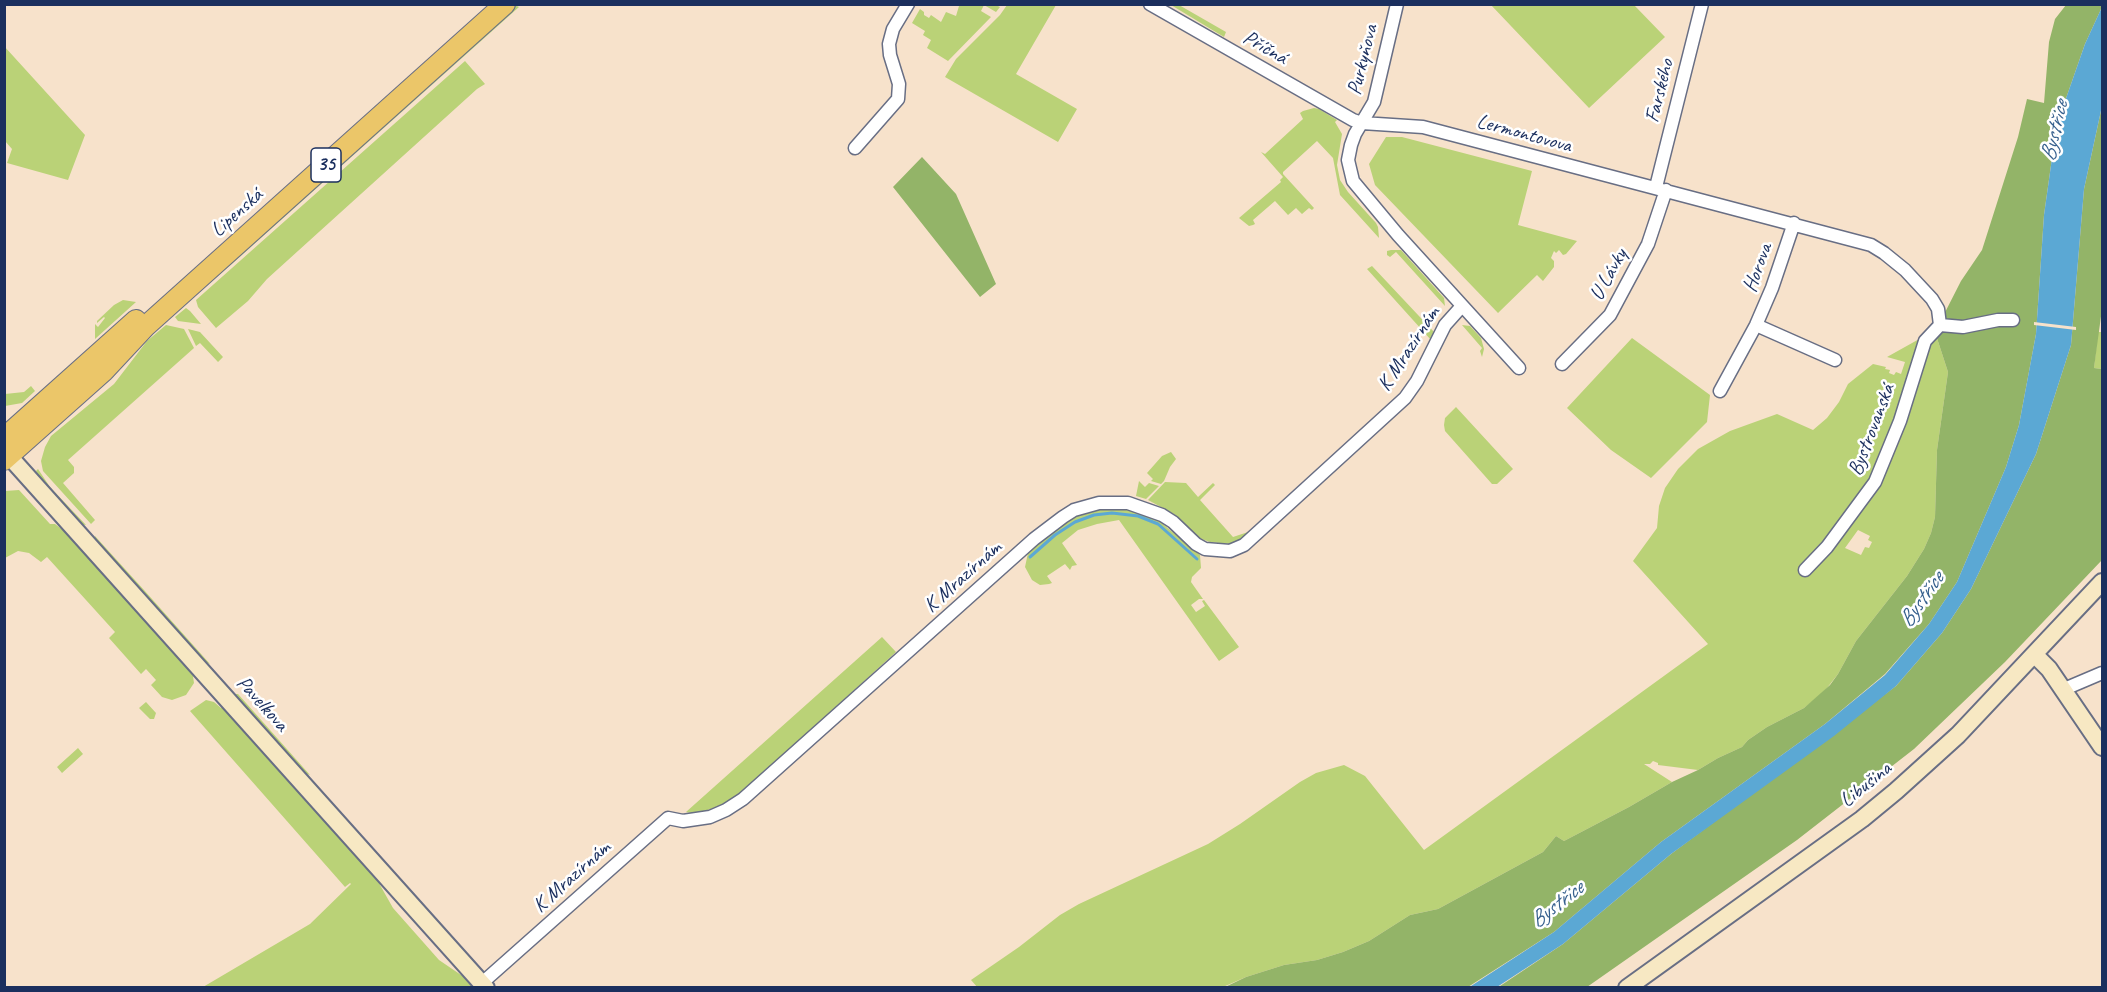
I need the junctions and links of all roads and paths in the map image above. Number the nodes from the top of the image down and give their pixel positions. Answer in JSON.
{"nodes":[{"id":1,"x":489,"y":4,"type":"edge"},
{"id":2,"x":505,"y":4,"type":"edge"},
{"id":3,"x":908,"y":4,"type":"edge"},
{"id":4,"x":1396,"y":4,"type":"edge"},
{"id":5,"x":1702,"y":4,"type":"edge"},
{"id":6,"x":1153,"y":5,"type":"edge"},
{"id":7,"x":1362,"y":123,"type":"junction"},
{"id":8,"x":855,"y":148,"type":"dead end"},
{"id":9,"x":1661,"y":189,"type":"junction"},
{"id":10,"x":1794,"y":223,"type":"junction"},
{"id":11,"x":1462,"y":306,"type":"junction"},
{"id":12,"x":2013,"y":320,"type":"dead end"},
{"id":13,"x":1756,"y":325,"type":"junction"},
{"id":14,"x":1940,"y":325,"type":"junction"},
{"id":15,"x":1836,"y":360,"type":"dead end"},
{"id":16,"x":1562,"y":364,"type":"dead end"},
{"id":17,"x":1519,"y":368,"type":"dead end"},
{"id":18,"x":1720,"y":390,"type":"dead end"},
{"id":19,"x":6,"y":451,"type":"edge"},
{"id":20,"x":1805,"y":570,"type":"dead end"},
{"id":21,"x":2103,"y":582,"type":"edge"},
{"id":22,"x":2035,"y":654,"type":"junction"},
{"id":23,"x":2103,"y":673,"type":"edge"},
{"id":24,"x":2062,"y":690,"type":"junction"},
{"id":25,"x":2103,"y":747,"type":"edge"},
{"id":26,"x":484,"y":985,"type":"edge"},
{"id":27,"x":1627,"y":987,"type":"edge"}],
"edges":[{"from":1,"to":19,"type":"main road","name":"Lipenská","number":"35"},
{"from":2,"to":19,"type":"main road","name":"Lipenská","number":"35"},
{"from":3,"to":8,"type":"street"},
{"from":4,"to":7,"type":"street","name":"Purkyňova"},
{"from":5,"to":9,"type":"street","name":"Farského"},
{"from":6,"to":7,"type":"street","name":"Příčná"},
{"from":7,"to":9,"type":"street","name":"Lermontovova"},
{"from":7,"to":11,"type":"street"},
{"from":9,"to":10,"type":"street","name":"Lermontovova"},
{"from":9,"to":16,"type":"street","name":"U Lávky"},
{"from":10,"to":13,"type":"street","name":"Horova"},
{"from":10,"to":14,"type":"street","name":"Lermontovova"},
{"from":11,"to":17,"type":"street"},
{"from":11,"to":26,"type":"street","name":"K Mrazírnám"},
{"from":12,"to":14,"type":"street"},
{"from":13,"to":15,"type":"street","name":"Horova"},
{"from":13,"to":18,"type":"street","name":"Horova"},
{"from":14,"to":20,"type":"street","name":"Bystrovanská"},
{"from":19,"to":26,"type":"street","name":"Pavelkova"},
{"from":21,"to":22,"type":"street","name":"Libušina"},
{"from":22,"to":24,"type":"street"},
{"from":22,"to":27,"type":"street","name":"Libušina"},
{"from":23,"to":24,"type":"street"},
{"from":24,"to":25,"type":"street"}]}
